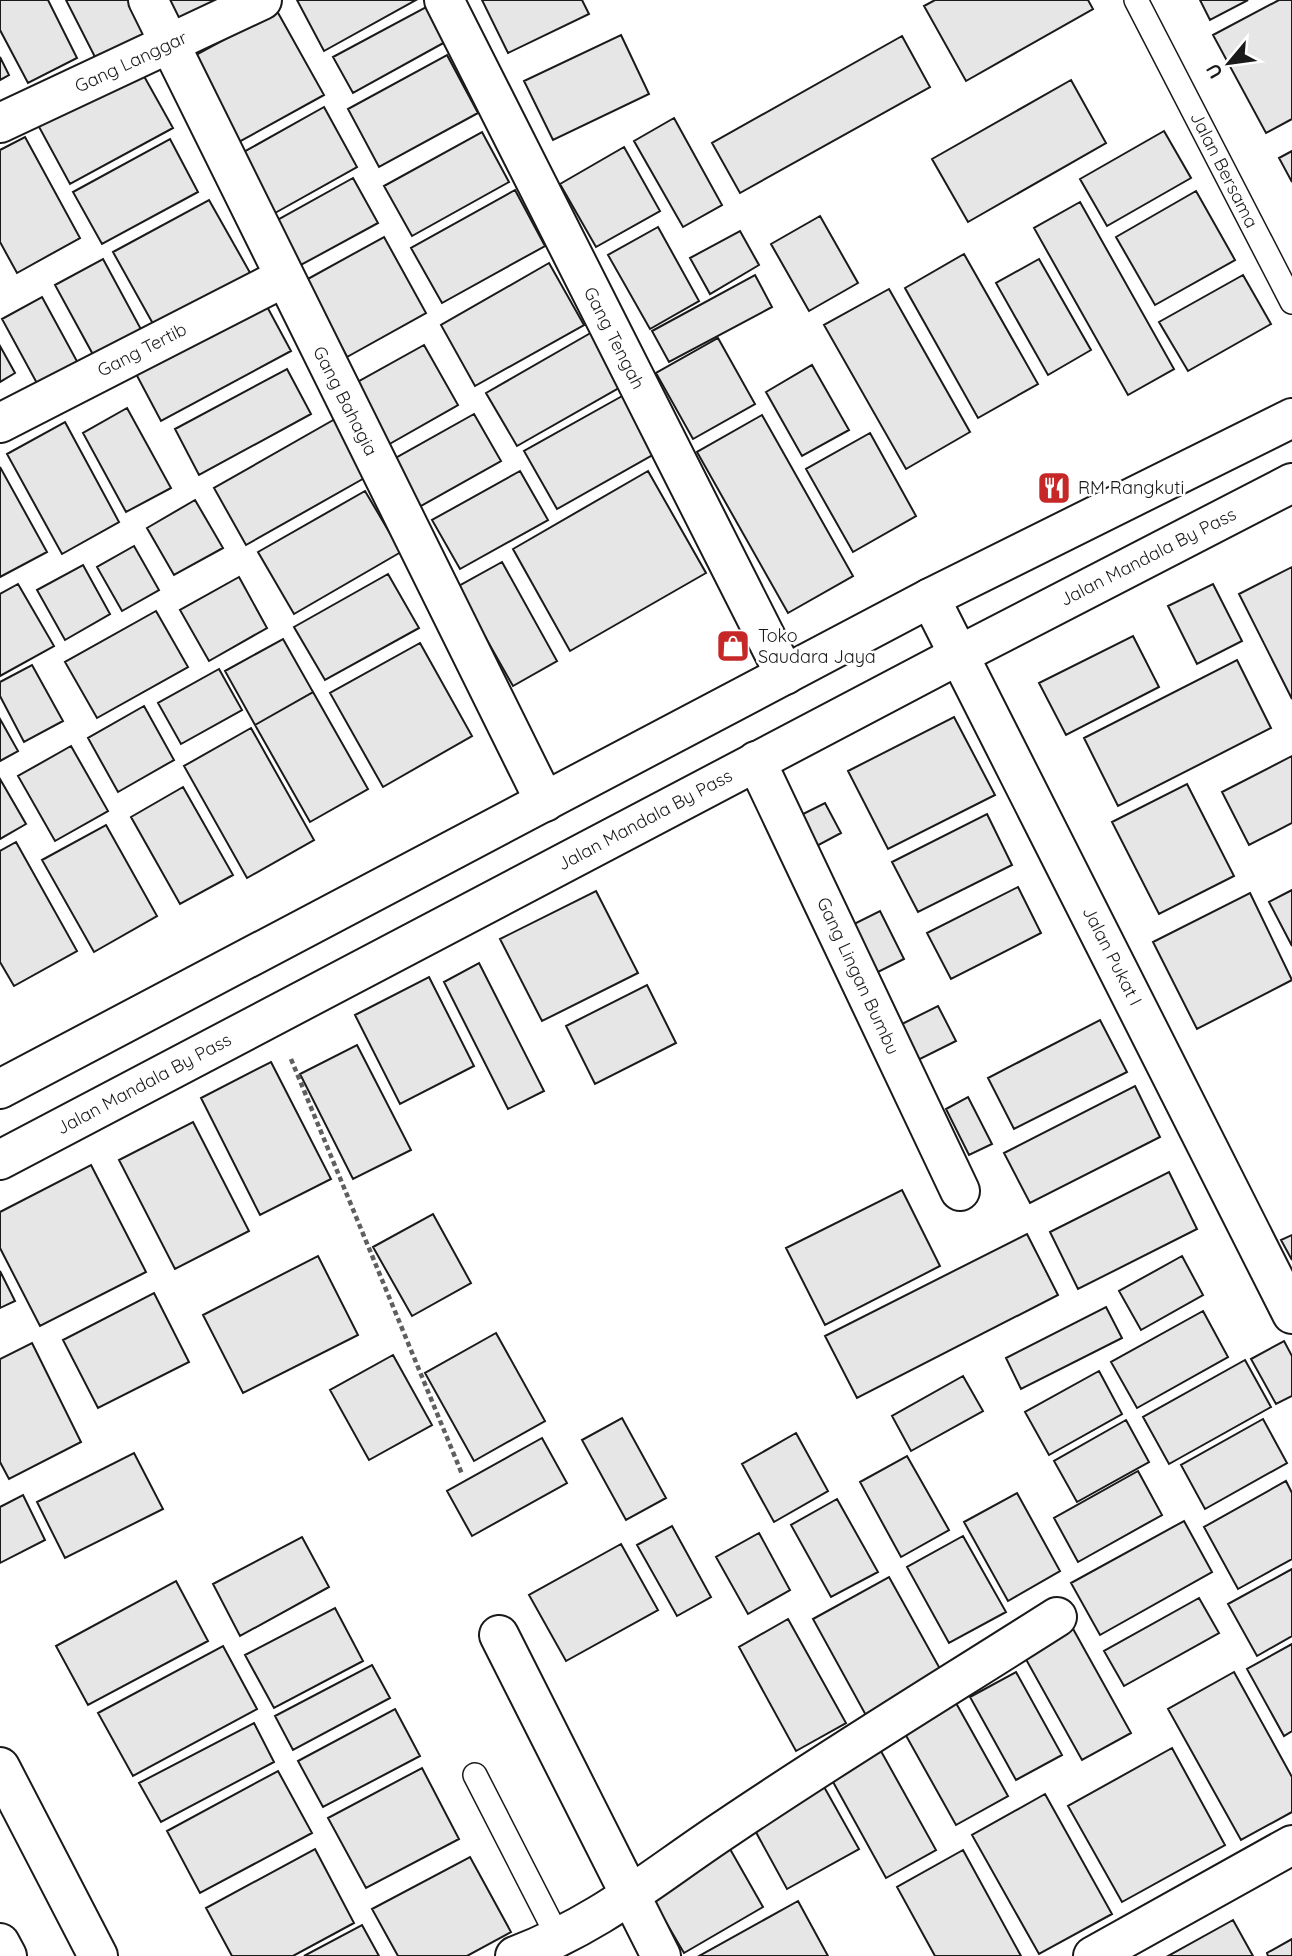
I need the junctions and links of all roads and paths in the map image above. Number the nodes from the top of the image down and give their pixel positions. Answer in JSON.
{"nodes":[{"id":1,"x":148,"y":0,"type":"edge"},
{"id":2,"x":262,"y":0,"type":"edge"},
{"id":3,"x":444,"y":0,"type":"edge"},
{"id":4,"x":1136,"y":0,"type":"edge"},
{"id":5,"x":168,"y":45,"type":"junction"},
{"id":6,"x":0,"y":123,"type":"edge"},
{"id":7,"x":283,"y":278,"type":"junction"},
{"id":8,"x":1292,"y":302,"type":"edge"},
{"id":9,"x":1292,"y":418,"type":"edge"},
{"id":10,"x":0,"y":423,"type":"edge"},
{"id":11,"x":1292,"y":483,"type":"edge"},
{"id":12,"x":930,"y":598,"type":"junction"},
{"id":13,"x":958,"y":655,"type":"junction"},
{"id":14,"x":785,"y":675,"type":"junction"},
{"id":15,"x":756,"y":761,"type":"junction"},
{"id":16,"x":545,"y":802,"type":"junction"},
{"id":17,"x":273,"y":1016,"type":"junction"},
{"id":18,"x":0,"y":1089,"type":"edge"},
{"id":19,"x":0,"y":1160,"type":"edge"},
{"id":20,"x":960,"y":1191,"type":"dead end"},
{"id":21,"x":1292,"y":1314,"type":"edge"},
{"id":22,"x":462,"y":1474,"type":"dead end"},
{"id":23,"x":1057,"y":1617,"type":"dead end"},
{"id":24,"x":499,"y":1635,"type":"dead end"},
{"id":25,"x":0,"y":1768,"type":"edge"},
{"id":26,"x":475,"y":1775,"type":"dead end"},
{"id":27,"x":1292,"y":1845,"type":"edge"},
{"id":28,"x":631,"y":1897,"type":"junction"},
{"id":29,"x":559,"y":1939,"type":"junction"},
{"id":30,"x":0,"y":1943,"type":"edge"},
{"id":31,"x":6,"y":1956,"type":"edge"},
{"id":32,"x":97,"y":1956,"type":"edge"},
{"id":33,"x":515,"y":1956,"type":"edge"},
{"id":34,"x":661,"y":1956,"type":"edge"},
{"id":35,"x":1093,"y":1956,"type":"edge"}],
"edges":[{"from":1,"to":5,"type":"main road","name":"Gang Bahagia"},
{"from":2,"to":5,"type":"main road","name":"Gang Langgar"},
{"from":3,"to":14,"type":"main road","name":"Gang Tengah"},
{"from":4,"to":8,"type":"lane","name":"Jalan Bersama"},
{"from":5,"to":6,"type":"main road","name":"Gang Langgar"},
{"from":5,"to":7,"type":"main road","name":"Gang Bahagia"},
{"from":7,"to":10,"type":"main road","name":"Gang Tertib"},
{"from":7,"to":16,"type":"main road","name":"Gang Bahagia"},
{"from":9,"to":12,"type":"main road"},
{"from":11,"to":13,"type":"main road","name":"Jalan Mandala By Pass"},
{"from":12,"to":13,"type":"main road","name":"Jalan Pukat I"},
{"from":12,"to":14,"type":"main road"},
{"from":13,"to":15,"type":"main road","name":"Jalan Mandala By Pass"},
{"from":13,"to":21,"type":"main road","name":"Jalan Pukat I"},
{"from":14,"to":16,"type":"main road"},
{"from":15,"to":17,"type":"main road","name":"Jalan Mandala By Pass"},
{"from":15,"to":20,"type":"main road","name":"Gang Lingan Bumbu"},
{"from":16,"to":18,"type":"main road"},
{"from":17,"to":19,"type":"main road","name":"Jalan Mandala By Pass"},
{"from":17,"to":22,"type":"path"},
{"from":23,"to":28,"type":"main road"},
{"from":24,"to":28,"type":"main road"},
{"from":25,"to":32,"type":"main road"},
{"from":26,"to":29,"type":"lane"},
{"from":27,"to":35,"type":"main road"},
{"from":28,"to":29,"type":"main road"},
{"from":28,"to":34,"type":"main road"},
{"from":29,"to":33,"type":"main road"},
{"from":30,"to":31,"type":"main road"}]}
